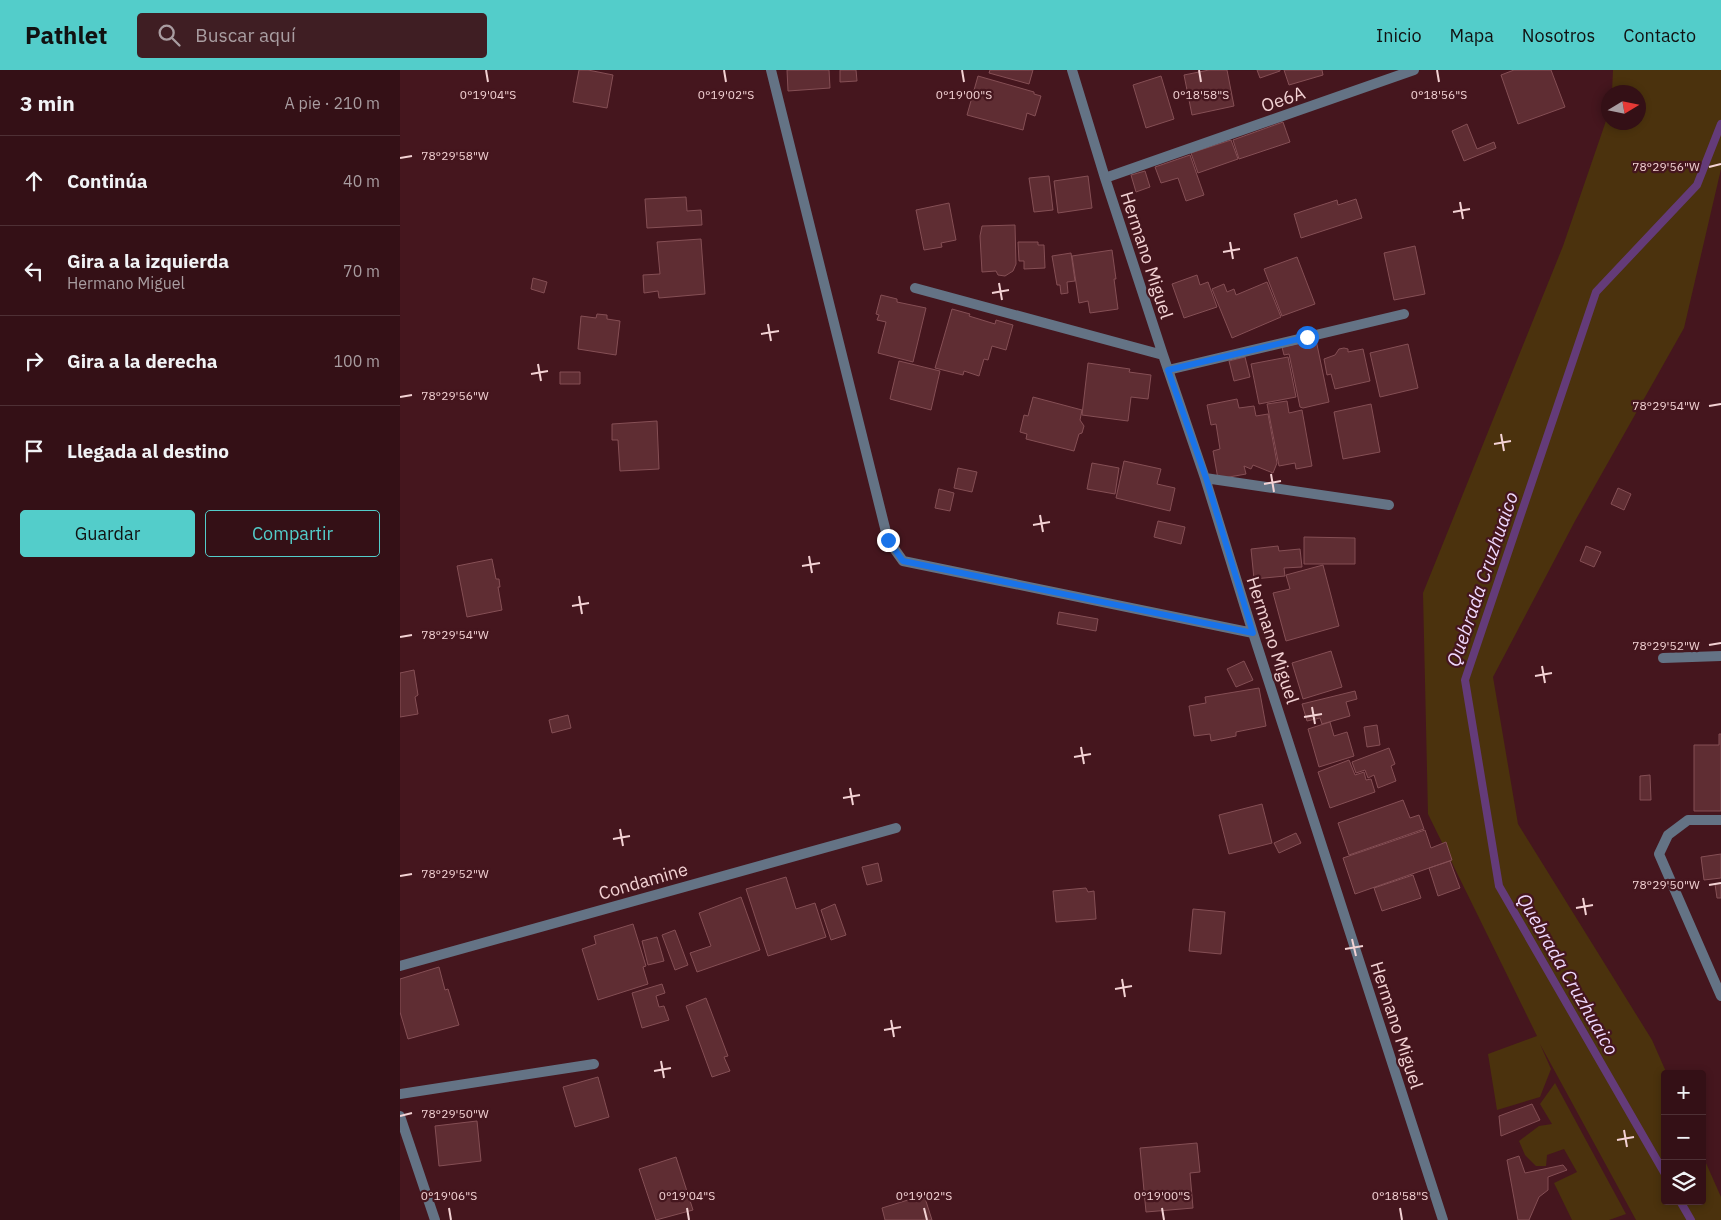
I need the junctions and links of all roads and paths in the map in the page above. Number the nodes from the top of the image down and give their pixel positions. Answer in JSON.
{"nodes":[{"id":1,"x":771,"y":70,"type":"edge"},
{"id":2,"x":1072,"y":70,"type":"edge"},
{"id":3,"x":1414,"y":70,"type":"edge"},
{"id":4,"x":1105,"y":178,"type":"junction"},
{"id":5,"x":915,"y":288,"type":"dead end"},
{"id":6,"x":1404,"y":314,"type":"dead end"},
{"id":7,"x":1163,"y":355,"type":"junction"},
{"id":8,"x":1168,"y":370,"type":"junction"},
{"id":9,"x":1206,"y":478,"type":"junction"},
{"id":10,"x":1389,"y":505,"type":"dead end"},
{"id":11,"x":1253,"y":633,"type":"junction"},
{"id":12,"x":1721,"y":656,"type":"edge"},
{"id":13,"x":1663,"y":658,"type":"dead end"},
{"id":14,"x":1721,"y":820,"type":"edge"},
{"id":15,"x":896,"y":828,"type":"dead end"},
{"id":16,"x":400,"y":966,"type":"edge"},
{"id":17,"x":1721,"y":996,"type":"edge"},
{"id":18,"x":594,"y":1064,"type":"dead end"},
{"id":19,"x":400,"y":1094,"type":"edge"},
{"id":20,"x":400,"y":1116,"type":"edge"},
{"id":21,"x":435,"y":1220,"type":"edge"},
{"id":22,"x":1443,"y":1220,"type":"edge"}],
"edges":[{"from":1,"to":11,"type":"street"},
{"from":2,"to":4,"type":"street","name":"Hermano Miguel"},
{"from":3,"to":4,"type":"street","name":"Oe6A"},
{"from":4,"to":7,"type":"street","name":"Hermano Miguel"},
{"from":5,"to":7,"type":"street"},
{"from":6,"to":8,"type":"street"},
{"from":7,"to":8,"type":"street","name":"Hermano Miguel"},
{"from":8,"to":9,"type":"street","name":"Hermano Miguel"},
{"from":9,"to":10,"type":"street"},
{"from":9,"to":11,"type":"street","name":"Hermano Miguel"},
{"from":11,"to":22,"type":"street","name":"Hermano Miguel"},
{"from":12,"to":13,"type":"street"},
{"from":14,"to":17,"type":"street"},
{"from":15,"to":16,"type":"street","name":"Condamine"},
{"from":18,"to":19,"type":"street"},
{"from":20,"to":21,"type":"street"}]}
